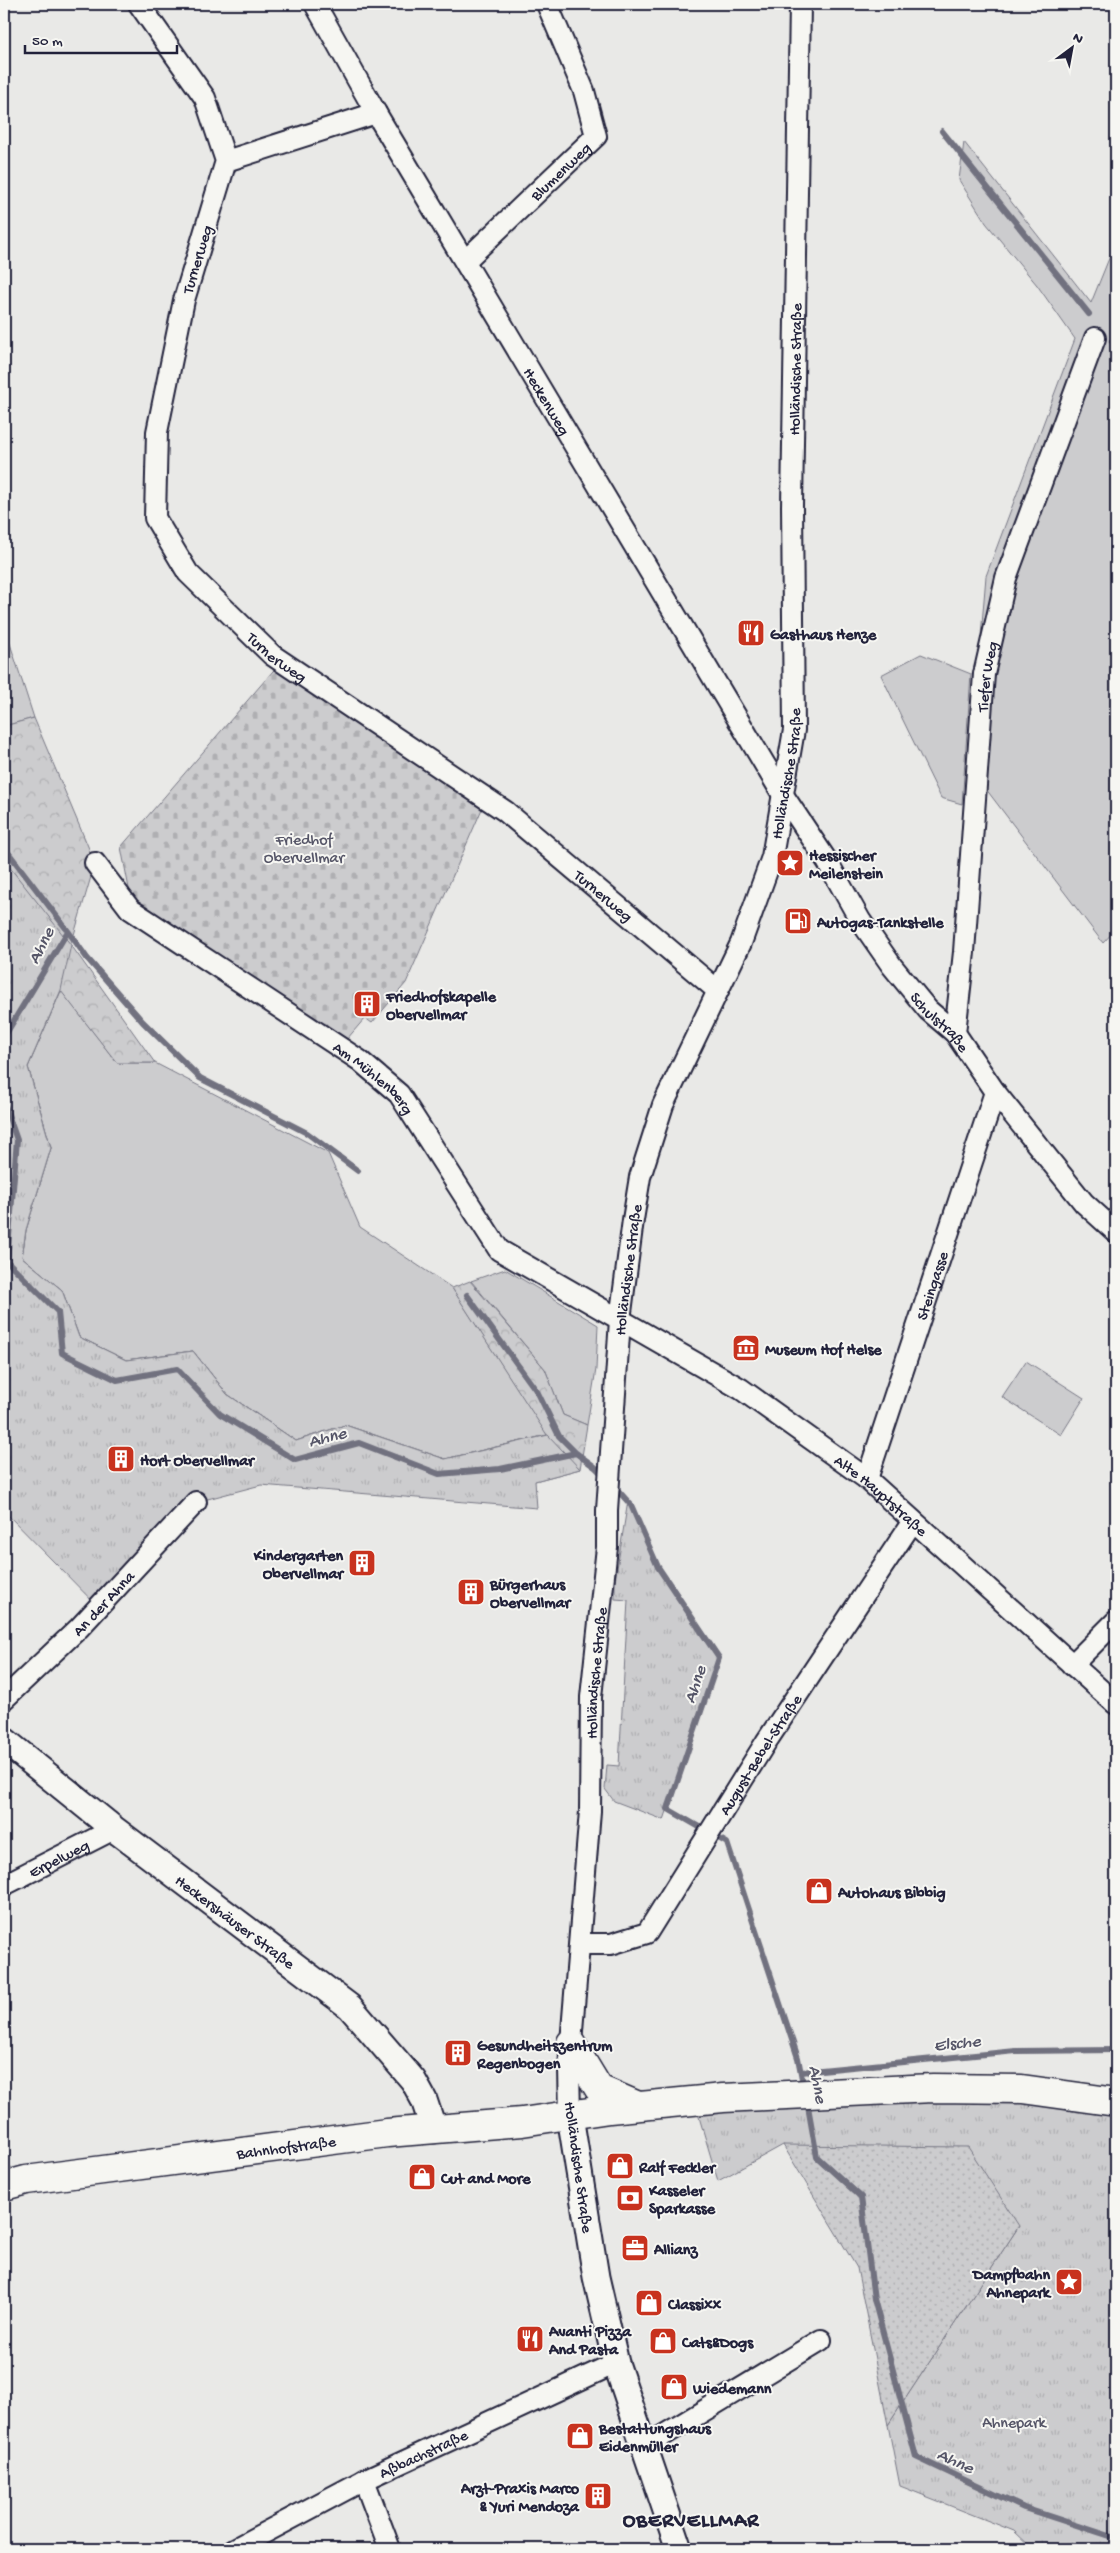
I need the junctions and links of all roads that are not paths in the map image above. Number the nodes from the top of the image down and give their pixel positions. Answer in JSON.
{"nodes":[{"id":1,"x":139,"y":4,"type":"edge"},
{"id":2,"x":315,"y":4,"type":"edge"},
{"id":3,"x":547,"y":4,"type":"edge"},
{"id":4,"x":800,"y":4,"type":"edge"},
{"id":5,"x":376,"y":113,"type":"junction"},
{"id":6,"x":226,"y":161,"type":"junction"},
{"id":7,"x":465,"y":261,"type":"junction"},
{"id":8,"x":1095,"y":338,"type":"dead end"},
{"id":9,"x":783,"y":796,"type":"junction"},
{"id":10,"x":95,"y":863,"type":"dead end"},
{"id":11,"x":717,"y":990,"type":"junction"},
{"id":12,"x":955,"y":1033,"type":"junction"},
{"id":13,"x":995,"y":1092,"type":"junction"},
{"id":14,"x":1116,"y":1232,"type":"edge"},
{"id":15,"x":620,"y":1320,"type":"junction"},
{"id":16,"x":867,"y":1480,"type":"junction"},
{"id":17,"x":196,"y":1502,"type":"dead end"},
{"id":18,"x":913,"y":1522,"type":"junction"},
{"id":19,"x":1116,"y":1621,"type":"edge"},
{"id":20,"x":1072,"y":1665,"type":"junction"},
{"id":21,"x":4,"y":1699,"type":"edge"},
{"id":22,"x":1116,"y":1704,"type":"edge"},
{"id":23,"x":4,"y":1740,"type":"edge"},
{"id":24,"x":114,"y":1829,"type":"junction"},
{"id":25,"x":4,"y":1885,"type":"edge"},
{"id":26,"x":581,"y":1944,"type":"junction"},
{"id":27,"x":571,"y":2043,"type":"junction"},
{"id":28,"x":1116,"y":2102,"type":"edge"},
{"id":29,"x":637,"y":2106,"type":"junction"},
{"id":30,"x":570,"y":2116,"type":"junction"},
{"id":31,"x":434,"y":2130,"type":"junction"},
{"id":32,"x":4,"y":2186,"type":"edge"},
{"id":33,"x":821,"y":2340,"type":"dead end"},
{"id":34,"x":616,"y":2363,"type":"junction"},
{"id":35,"x":644,"y":2447,"type":"junction"},
{"id":36,"x":364,"y":2480,"type":"junction"},
{"id":37,"x":234,"y":2549,"type":"edge"},
{"id":38,"x":390,"y":2549,"type":"edge"},
{"id":39,"x":678,"y":2549,"type":"edge"}],
"edges":[{"from":1,"to":6,"type":"street"},
{"from":2,"to":5,"type":"street","name":"Heckenweg"},
{"from":3,"to":7,"type":"street","name":"Blumenweg"},
{"from":4,"to":9,"type":"street","name":"Holländische Straße"},
{"from":5,"to":6,"type":"street"},
{"from":5,"to":7,"type":"street","name":"Heckenweg"},
{"from":6,"to":11,"type":"street","name":"Turnerweg"},
{"from":7,"to":9,"type":"street","name":"Heckenweg"},
{"from":8,"to":12,"type":"street","name":"Tiefer Weg"},
{"from":9,"to":11,"type":"street","name":"Holländische Straße"},
{"from":9,"to":12,"type":"street","name":"Schulstraße"},
{"from":10,"to":15,"type":"street","name":"Am Mühlenberg"},
{"from":11,"to":15,"type":"street","name":"Holländische Straße"},
{"from":12,"to":13,"type":"street","name":"Schulstraße"},
{"from":13,"to":14,"type":"street","name":"Schulstraße"},
{"from":13,"to":16,"type":"street","name":"Steingasse"},
{"from":15,"to":16,"type":"street","name":"Alte Hauptstraße"},
{"from":15,"to":26,"type":"street","name":"Holländische Straße"},
{"from":16,"to":18,"type":"street","name":"Alte Hauptstraße"},
{"from":17,"to":21,"type":"street","name":"An der Ahna"},
{"from":18,"to":20,"type":"street","name":"Alte Hauptstraße"},
{"from":18,"to":26,"type":"street","name":"August-Bebel-Straße"},
{"from":19,"to":20,"type":"street"},
{"from":20,"to":22,"type":"street","name":"Alte Hauptstraße"},
{"from":23,"to":24,"type":"street","name":"Heckershäuser Straße"},
{"from":24,"to":25,"type":"street","name":"Erpelweg"},
{"from":24,"to":31,"type":"street","name":"Heckershäuser Straße"},
{"from":26,"to":27,"type":"street","name":"Holländische Straße"},
{"from":27,"to":29,"type":"main road"},
{"from":27,"to":30,"type":"street","name":"Holländische Straße"},
{"from":28,"to":29,"type":"main road","name":"Bahnhofstraße"},
{"from":29,"to":30,"type":"main road","name":"Bahnhofstraße"},
{"from":30,"to":31,"type":"main road","name":"Bahnhofstraße"},
{"from":30,"to":34,"type":"street","name":"Holländische Straße"},
{"from":31,"to":32,"type":"main road","name":"Bahnhofstraße"},
{"from":33,"to":35,"type":"street"},
{"from":34,"to":35,"type":"street","name":"Holländische Straße"},
{"from":34,"to":36,"type":"street","name":"Aßbachstraße"},
{"from":35,"to":39,"type":"street","name":"Holländische Straße"},
{"from":36,"to":37,"type":"street","name":"Aßbachstraße"},
{"from":36,"to":38,"type":"street"}]}
